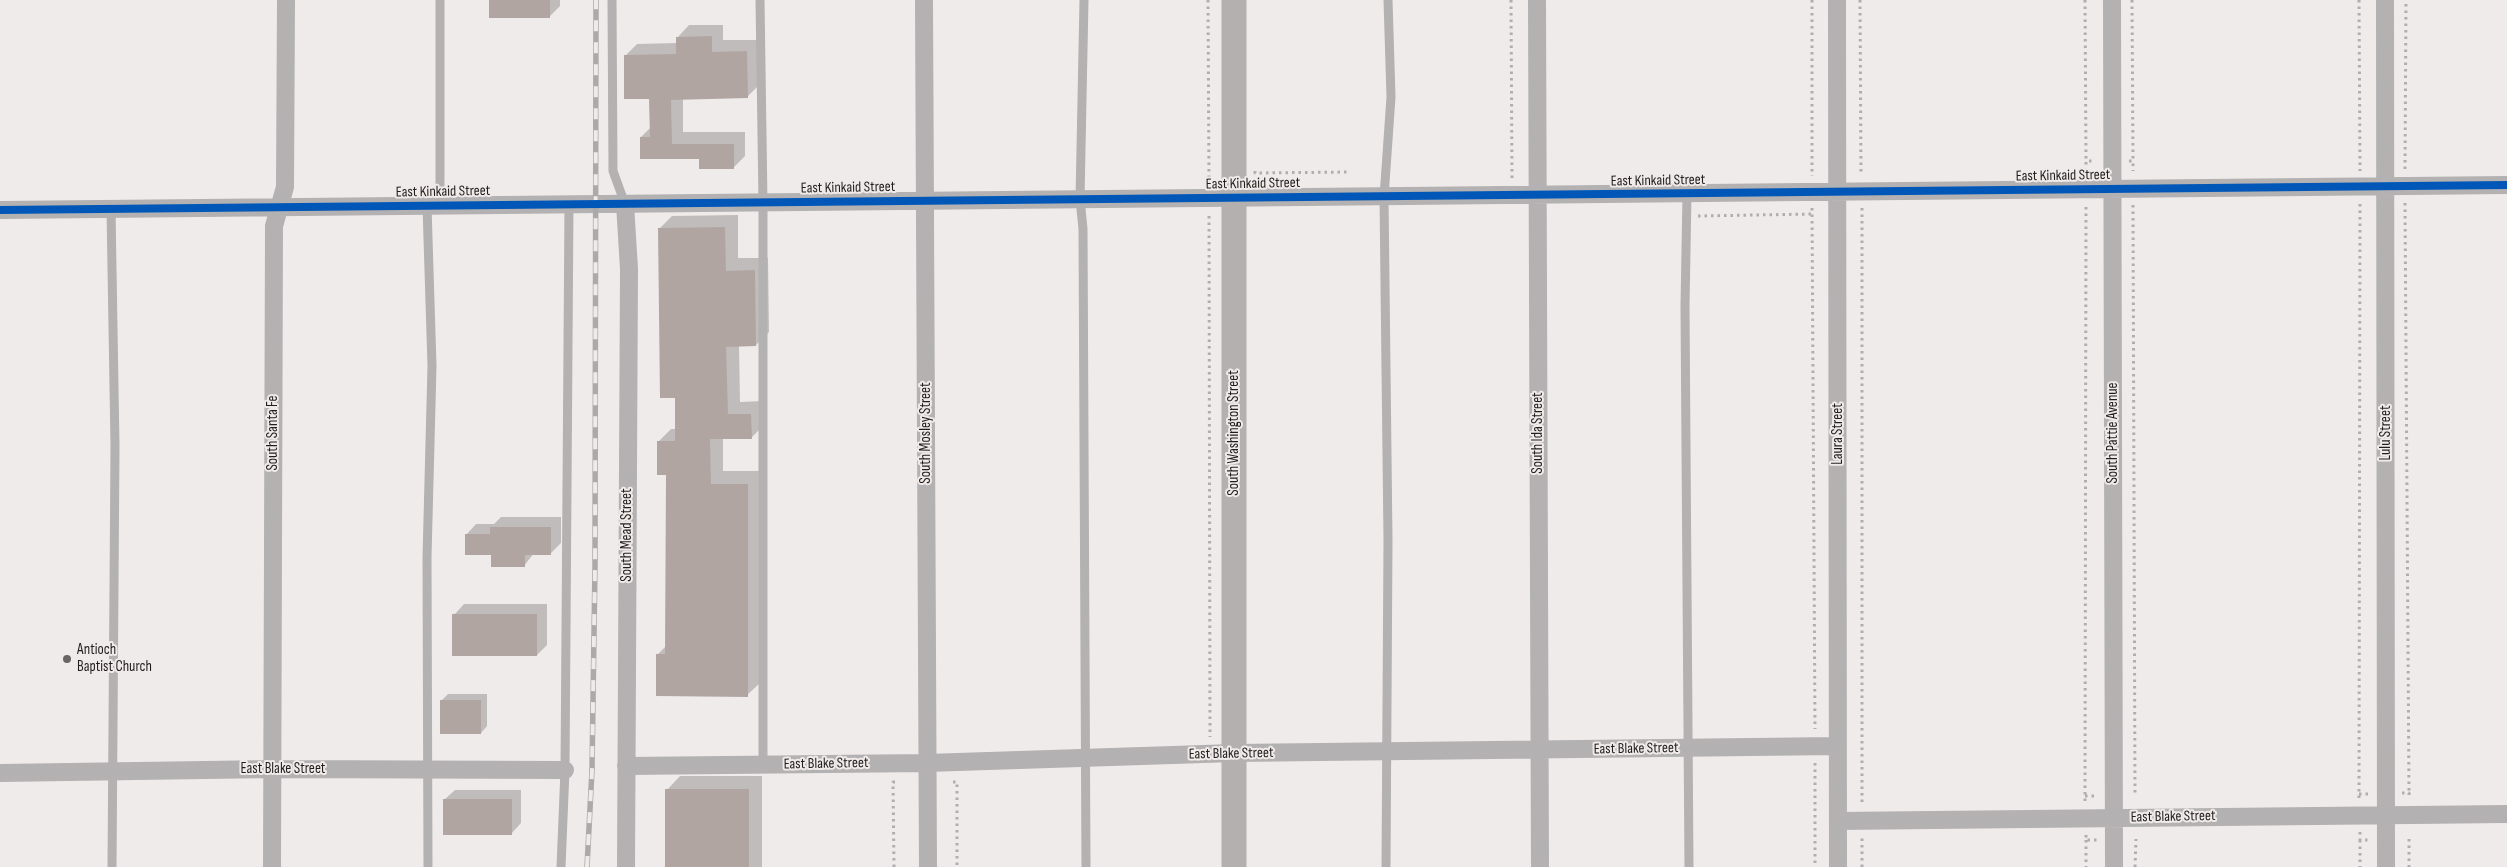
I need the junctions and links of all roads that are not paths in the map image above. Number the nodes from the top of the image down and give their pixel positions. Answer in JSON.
{"nodes":[{"id":1,"x":286,"y":0,"type":"edge"},
{"id":2,"x":440,"y":0,"type":"edge"},
{"id":3,"x":612,"y":0,"type":"edge"},
{"id":4,"x":760,"y":0,"type":"edge"},
{"id":5,"x":924,"y":0,"type":"edge"},
{"id":6,"x":1084,"y":0,"type":"edge"},
{"id":7,"x":1234,"y":0,"type":"edge"},
{"id":8,"x":1388,"y":0,"type":"edge"},
{"id":9,"x":1537,"y":0,"type":"edge"},
{"id":10,"x":1838,"y":0,"type":"edge"},
{"id":11,"x":2112,"y":0,"type":"edge"},
{"id":12,"x":2385,"y":0,"type":"edge"},
{"id":13,"x":2507,"y":185,"type":"edge"},
{"id":14,"x":2385,"y":186,"type":"junction"},
{"id":15,"x":2112,"y":189,"type":"junction"},
{"id":16,"x":1839,"y":192,"type":"junction"},
{"id":17,"x":1687,"y":194,"type":"junction"},
{"id":18,"x":1538,"y":196,"type":"junction"},
{"id":19,"x":1384,"y":197,"type":"junction"},
{"id":20,"x":1234,"y":198,"type":"junction"},
{"id":21,"x":1080,"y":199,"type":"junction"},
{"id":22,"x":925,"y":201,"type":"junction"},
{"id":23,"x":763,"y":202,"type":"junction"},
{"id":24,"x":569,"y":204,"type":"junction"},
{"id":25,"x":625,"y":204,"type":"junction"},
{"id":26,"x":433,"y":206,"type":"junction"},
{"id":27,"x":279,"y":207,"type":"junction"},
{"id":28,"x":111,"y":209,"type":"junction"},
{"id":29,"x":0,"y":210,"type":"edge"},
{"id":30,"x":1837,"y":746,"type":"junction"},
{"id":31,"x":1688,"y":748,"type":"junction"},
{"id":32,"x":1540,"y":750,"type":"junction"},
{"id":33,"x":1388,"y":752,"type":"junction"},
{"id":34,"x":1222,"y":754,"type":"junction"},
{"id":35,"x":1086,"y":758,"type":"junction"},
{"id":36,"x":927,"y":763,"type":"junction"},
{"id":37,"x":763,"y":765,"type":"junction"},
{"id":38,"x":626,"y":766,"type":"junction"},
{"id":39,"x":273,"y":769,"type":"junction"},
{"id":40,"x":429,"y":770,"type":"junction"},
{"id":41,"x":565,"y":770,"type":"junction"},
{"id":42,"x":113,"y":772,"type":"junction"},
{"id":43,"x":0,"y":773,"type":"edge"},
{"id":44,"x":2507,"y":814,"type":"edge"},
{"id":45,"x":2386,"y":815,"type":"junction"},
{"id":46,"x":2114,"y":818,"type":"junction"},
{"id":47,"x":1838,"y":821,"type":"junction"},
{"id":48,"x":112,"y":867,"type":"edge"},
{"id":49,"x":272,"y":867,"type":"edge"},
{"id":50,"x":428,"y":867,"type":"edge"},
{"id":51,"x":561,"y":867,"type":"edge"},
{"id":52,"x":626,"y":867,"type":"edge"},
{"id":53,"x":928,"y":867,"type":"edge"},
{"id":54,"x":1086,"y":867,"type":"edge"},
{"id":55,"x":1234,"y":867,"type":"edge"},
{"id":56,"x":1386,"y":867,"type":"edge"},
{"id":57,"x":1540,"y":867,"type":"edge"},
{"id":58,"x":1688,"y":867,"type":"edge"},
{"id":59,"x":1838,"y":867,"type":"edge"},
{"id":60,"x":2114,"y":867,"type":"edge"},
{"id":61,"x":2386,"y":867,"type":"edge"}],
"edges":[{"from":1,"to":27,"type":"street","name":"South Santa Fe"},
{"from":2,"to":26,"type":"lane"},
{"from":3,"to":25,"type":"lane"},
{"from":4,"to":23,"type":"lane"},
{"from":5,"to":22,"type":"street","name":"South Mosley Street"},
{"from":6,"to":21,"type":"lane"},
{"from":7,"to":20,"type":"street","name":"South Washington Street"},
{"from":8,"to":19,"type":"lane"},
{"from":9,"to":18,"type":"street","name":"South Ida Street"},
{"from":10,"to":16,"type":"street","name":"Laura Street"},
{"from":11,"to":15,"type":"street","name":"South Pattie Avenue"},
{"from":12,"to":14,"type":"street","name":"Lulu Street"},
{"from":13,"to":14,"type":"street","name":"East Kinkaid Street"},
{"from":14,"to":15,"type":"street","name":"East Kinkaid Street"},
{"from":14,"to":45,"type":"street","name":"Lulu Street"},
{"from":15,"to":16,"type":"street","name":"East Kinkaid Street"},
{"from":15,"to":46,"type":"street","name":"South Pattie Avenue"},
{"from":16,"to":17,"type":"street","name":"East Kinkaid Street"},
{"from":16,"to":30,"type":"street","name":"Laura Street"},
{"from":17,"to":18,"type":"street","name":"East Kinkaid Street"},
{"from":17,"to":31,"type":"lane"},
{"from":18,"to":19,"type":"street","name":"East Kinkaid Street"},
{"from":18,"to":32,"type":"street","name":"South Ida Street"},
{"from":19,"to":20,"type":"street","name":"East Kinkaid Street"},
{"from":19,"to":33,"type":"lane"},
{"from":20,"to":21,"type":"street","name":"East Kinkaid Street"},
{"from":20,"to":34,"type":"street","name":"South Washington Street"},
{"from":21,"to":22,"type":"street","name":"East Kinkaid Street"},
{"from":21,"to":35,"type":"lane"},
{"from":22,"to":23,"type":"street","name":"East Kinkaid Street"},
{"from":22,"to":36,"type":"street","name":"South Mosley Street"},
{"from":23,"to":25,"type":"street","name":"East Kinkaid Street"},
{"from":23,"to":37,"type":"lane"},
{"from":24,"to":25,"type":"street","name":"East Kinkaid Street"},
{"from":24,"to":26,"type":"street","name":"East Kinkaid Street"},
{"from":24,"to":41,"type":"lane"},
{"from":25,"to":38,"type":"street","name":"South Mead Street"},
{"from":26,"to":27,"type":"street","name":"East Kinkaid Street"},
{"from":26,"to":40,"type":"lane"},
{"from":27,"to":28,"type":"street","name":"East Kinkaid Street"},
{"from":27,"to":39,"type":"street","name":"South Santa Fe"},
{"from":28,"to":29,"type":"street","name":"East Kinkaid Street"},
{"from":28,"to":42,"type":"lane"},
{"from":30,"to":31,"type":"street","name":"East Blake Street"},
{"from":30,"to":47,"type":"street","name":"Laura Street"},
{"from":31,"to":32,"type":"street","name":"East Blake Street"},
{"from":31,"to":58,"type":"lane"},
{"from":32,"to":33,"type":"street","name":"East Blake Street"},
{"from":32,"to":57,"type":"street","name":"South Ida Street"},
{"from":33,"to":34,"type":"street","name":"East Blake Street"},
{"from":33,"to":56,"type":"lane"},
{"from":34,"to":35,"type":"street","name":"East Blake Street"},
{"from":34,"to":55,"type":"street","name":"South Washington Street"},
{"from":35,"to":36,"type":"street","name":"East Blake Street"},
{"from":35,"to":54,"type":"lane"},
{"from":36,"to":37,"type":"street","name":"East Blake Street"},
{"from":36,"to":53,"type":"street","name":"South Mosley Street"},
{"from":37,"to":38,"type":"street","name":"East Blake Street"},
{"from":38,"to":52,"type":"street","name":"South Mead Street"},
{"from":39,"to":40,"type":"street","name":"East Blake Street"},
{"from":39,"to":42,"type":"street","name":"East Blake Street"},
{"from":39,"to":49,"type":"street","name":"South Santa Fe"},
{"from":40,"to":41,"type":"street","name":"East Blake Street"},
{"from":40,"to":50,"type":"lane"},
{"from":41,"to":51,"type":"lane"},
{"from":42,"to":43,"type":"street","name":"East Blake Street"},
{"from":42,"to":48,"type":"lane"},
{"from":44,"to":45,"type":"street","name":"East Blake Street"},
{"from":45,"to":46,"type":"street","name":"East Blake Street"},
{"from":45,"to":61,"type":"street","name":"Lulu Street"},
{"from":46,"to":47,"type":"street","name":"East Blake Street"},
{"from":46,"to":60,"type":"street","name":"South Pattie Avenue"},
{"from":47,"to":59,"type":"street","name":"Laura Street"}]}
